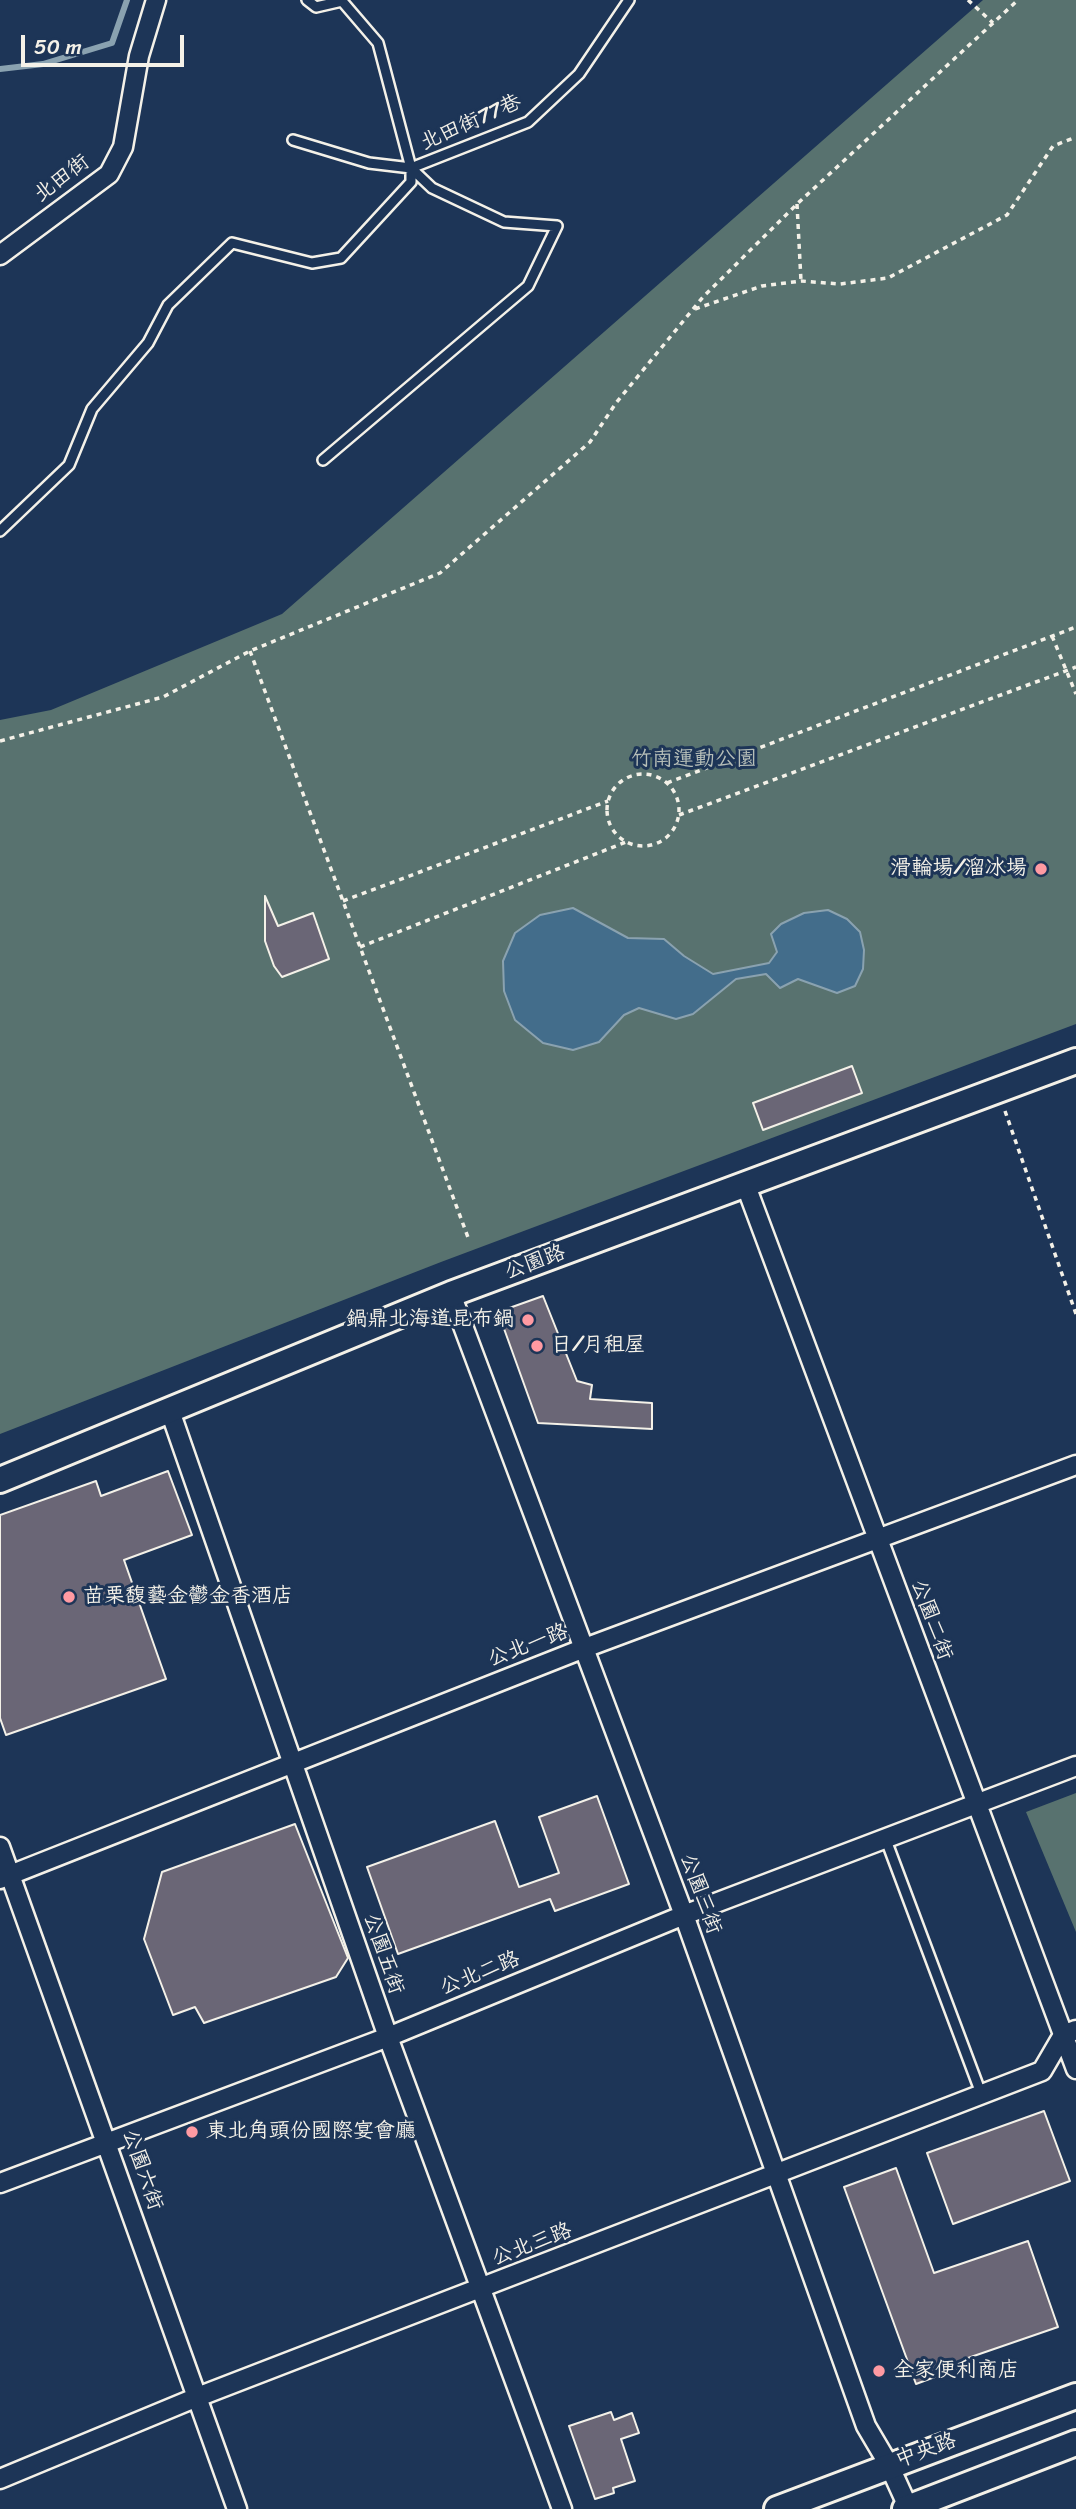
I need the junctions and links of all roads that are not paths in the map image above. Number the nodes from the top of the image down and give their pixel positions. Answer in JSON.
{"nodes":[{"id":1,"x":156,"y":0,"type":"edge"},
{"id":2,"x":307,"y":0,"type":"edge"},
{"id":3,"x":629,"y":0,"type":"edge"},
{"id":4,"x":342,"y":1,"type":"edge"},
{"id":5,"x":293,"y":140,"type":"dead end"},
{"id":6,"x":411,"y":168,"type":"junction"},
{"id":7,"x":0,"y":255,"type":"edge"},
{"id":8,"x":323,"y":460,"type":"dead end"},
{"id":9,"x":0,"y":531,"type":"edge"},
{"id":10,"x":1076,"y":1061,"type":"edge"},
{"id":11,"x":746,"y":1186,"type":"junction"},
{"id":12,"x":451,"y":1294,"type":"junction"},
{"id":13,"x":170,"y":1411,"type":"junction"},
{"id":14,"x":1076,"y":1465,"type":"edge"},
{"id":15,"x":0,"y":1480,"type":"edge"},
{"id":16,"x":878,"y":1541,"type":"junction"},
{"id":17,"x":582,"y":1649,"type":"junction"},
{"id":18,"x":294,"y":1763,"type":"junction"},
{"id":19,"x":1076,"y":1766,"type":"edge"},
{"id":20,"x":976,"y":1804,"type":"junction"},
{"id":21,"x":886,"y":1840,"type":"junction"},
{"id":22,"x":0,"y":1847,"type":"edge"},
{"id":23,"x":5,"y":1877,"type":"edge"},
{"id":24,"x":684,"y":1915,"type":"junction"},
{"id":25,"x":1070,"y":2032,"type":"edge"},
{"id":26,"x":388,"y":2037,"type":"junction"},
{"id":27,"x":1076,"y":2069,"type":"edge"},
{"id":28,"x":982,"y":2096,"type":"junction"},
{"id":29,"x":108,"y":2142,"type":"junction"},
{"id":30,"x":775,"y":2175,"type":"junction"},
{"id":31,"x":0,"y":2183,"type":"edge"},
{"id":32,"x":480,"y":2290,"type":"junction"},
{"id":33,"x":1076,"y":2396,"type":"edge"},
{"id":34,"x":195,"y":2398,"type":"junction"},
{"id":35,"x":1076,"y":2443,"type":"edge"},
{"id":36,"x":889,"y":2465,"type":"junction"},
{"id":37,"x":0,"y":2479,"type":"edge"},
{"id":38,"x":237,"y":2509,"type":"edge"},
{"id":39,"x":562,"y":2509,"type":"edge"},
{"id":40,"x":777,"y":2509,"type":"edge"},
{"id":41,"x":907,"y":2509,"type":"edge"}],
"edges":[{"from":1,"to":7,"type":"street","name":"北田街"},
{"from":2,"to":4,"type":"lane","name":"北田街77巷"},
{"from":3,"to":6,"type":"lane","name":"北田街77巷"},
{"from":4,"to":6,"type":"lane","name":"北田街77巷"},
{"from":5,"to":6,"type":"lane"},
{"from":6,"to":8,"type":"lane"},
{"from":6,"to":9,"type":"lane"},
{"from":10,"to":11,"type":"street","name":"公園路"},
{"from":11,"to":12,"type":"street","name":"公園路"},
{"from":11,"to":16,"type":"street","name":"公園二街"},
{"from":12,"to":13,"type":"street","name":"公園路"},
{"from":12,"to":17,"type":"street","name":"公園三街"},
{"from":13,"to":15,"type":"street","name":"公園路"},
{"from":13,"to":18,"type":"street","name":"公園五街"},
{"from":14,"to":16,"type":"street","name":"公北一路"},
{"from":16,"to":17,"type":"street","name":"公北一路"},
{"from":16,"to":20,"type":"street","name":"公園二街"},
{"from":17,"to":18,"type":"street","name":"公北一路"},
{"from":17,"to":24,"type":"street","name":"公園三街"},
{"from":18,"to":23,"type":"street","name":"公北一路"},
{"from":18,"to":26,"type":"street","name":"公園五街"},
{"from":19,"to":20,"type":"street","name":"公北二路"},
{"from":20,"to":21,"type":"street","name":"公北二路"},
{"from":20,"to":25,"type":"street","name":"公園二街"},
{"from":21,"to":24,"type":"street","name":"公北二路"},
{"from":21,"to":28,"type":"lane"},
{"from":22,"to":23,"type":"street","name":"公園六街"},
{"from":23,"to":29,"type":"street","name":"公園六街"},
{"from":24,"to":26,"type":"street","name":"公北二路"},
{"from":24,"to":30,"type":"street","name":"公園三街"},
{"from":25,"to":27,"type":"street","name":"公園二街"},
{"from":25,"to":28,"type":"street","name":"公北三路"},
{"from":26,"to":29,"type":"street","name":"公北二路"},
{"from":26,"to":32,"type":"street","name":"公園五街"},
{"from":28,"to":30,"type":"street","name":"公北三路"},
{"from":29,"to":31,"type":"street","name":"公北二路"},
{"from":29,"to":34,"type":"street","name":"公園六街"},
{"from":30,"to":32,"type":"street","name":"公北三路"},
{"from":30,"to":36,"type":"street","name":"公園三街"},
{"from":32,"to":34,"type":"street","name":"公北三路"},
{"from":32,"to":39,"type":"street","name":"公園五街"},
{"from":33,"to":36,"type":"street","name":"中央路"},
{"from":34,"to":37,"type":"street","name":"公北三路"},
{"from":34,"to":38,"type":"street","name":"公園六街"},
{"from":35,"to":41,"type":"street"},
{"from":36,"to":40,"type":"street","name":"中央路"},
{"from":36,"to":41,"type":"street","name":"公園三街"}]}
